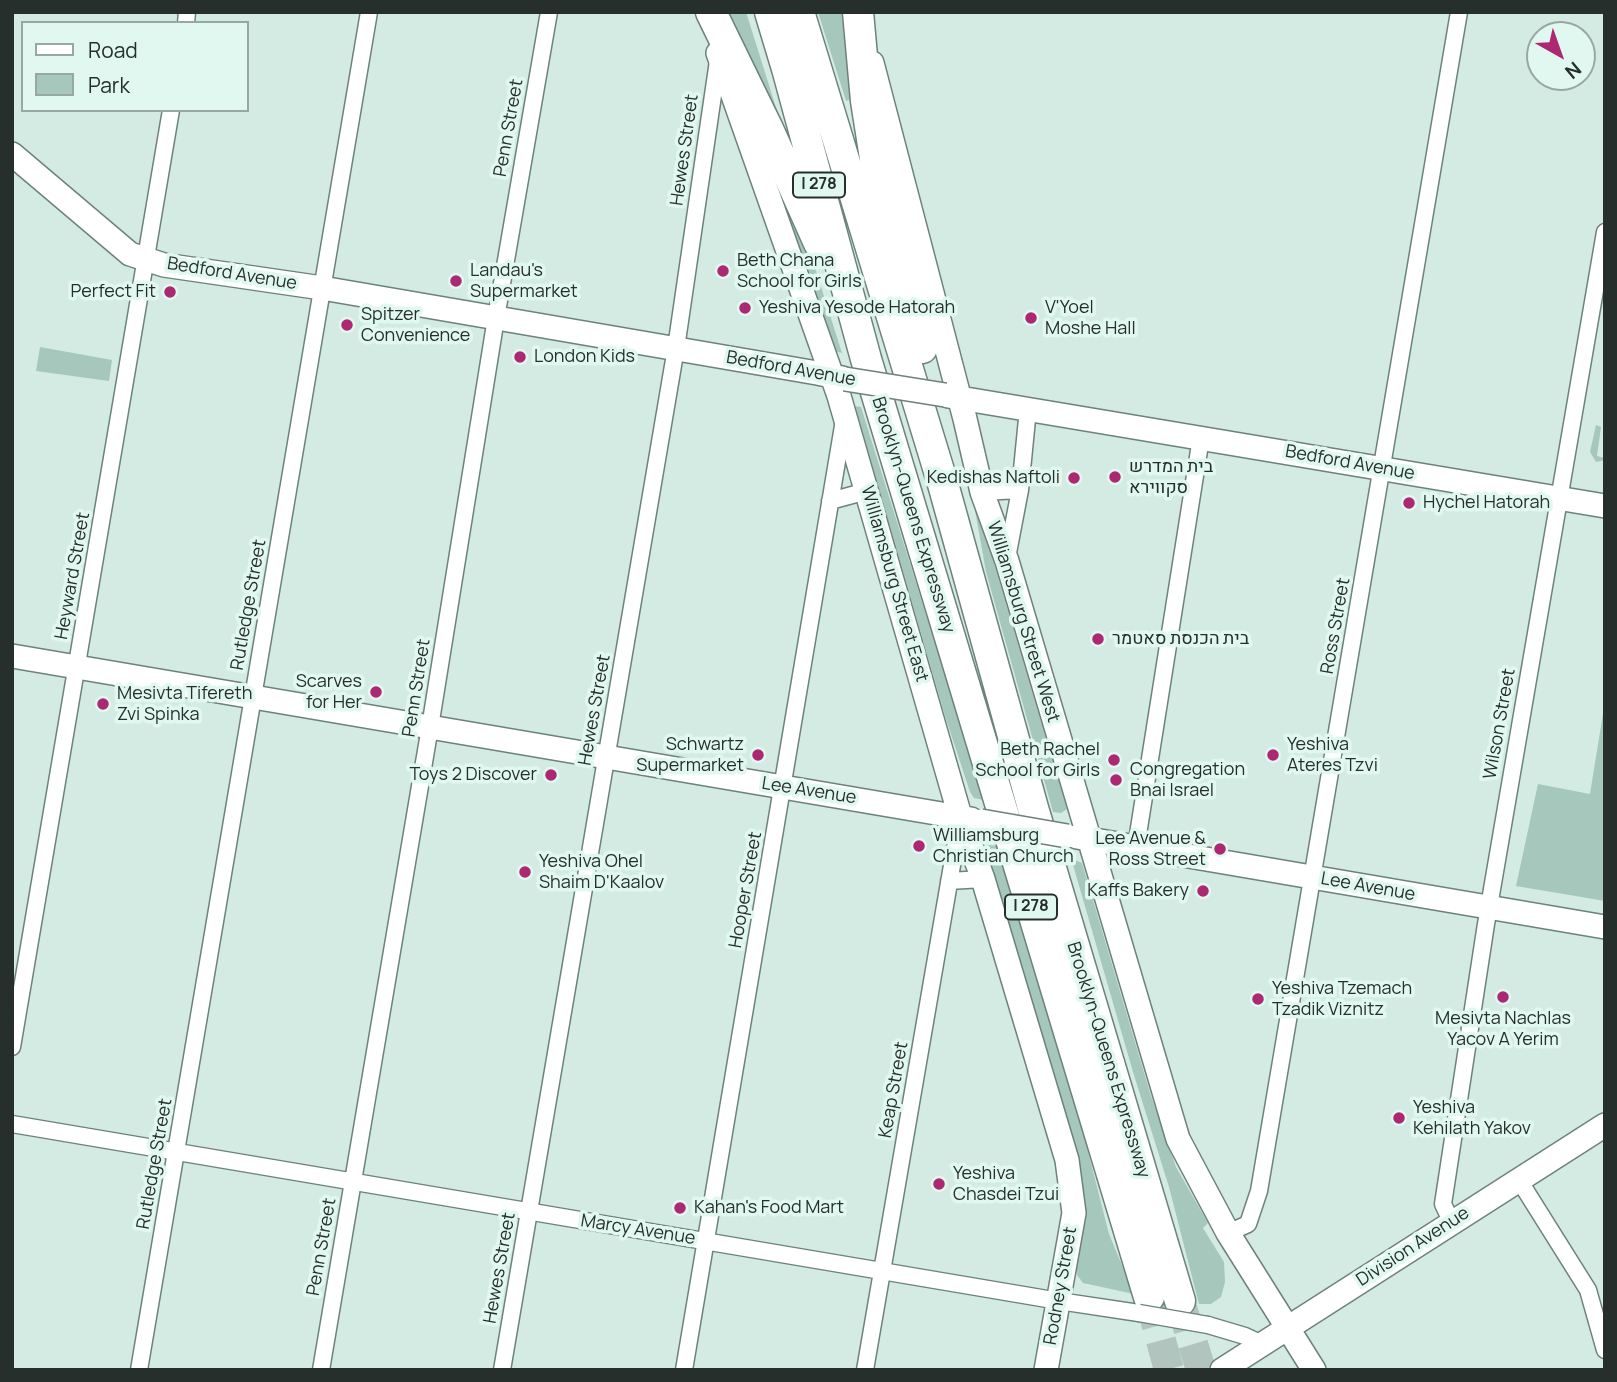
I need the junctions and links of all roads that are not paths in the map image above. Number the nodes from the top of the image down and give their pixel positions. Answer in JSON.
{"nodes":[{"id":1,"x":369,"y":12,"type":"edge"},
{"id":2,"x":549,"y":12,"type":"edge"},
{"id":3,"x":709,"y":12,"type":"edge"},
{"id":4,"x":769,"y":12,"type":"edge"},
{"id":5,"x":799,"y":12,"type":"edge"},
{"id":6,"x":858,"y":12,"type":"edge"},
{"id":7,"x":1459,"y":12,"type":"edge"},
{"id":8,"x":719,"y":55,"type":"junction"},
{"id":9,"x":171,"y":112,"type":"edge"},
{"id":10,"x":12,"y":155,"type":"edge"},
{"id":11,"x":1605,"y":232,"type":"edge"},
{"id":12,"x":146,"y":259,"type":"junction"},
{"id":13,"x":323,"y":289,"type":"junction"},
{"id":14,"x":496,"y":318,"type":"junction"},
{"id":15,"x":676,"y":348,"type":"junction"},
{"id":16,"x":848,"y":371,"type":"junction"},
{"id":17,"x":952,"y":396,"type":"junction"},
{"id":18,"x":1028,"y":409,"type":"junction"},
{"id":19,"x":844,"y":416,"type":"junction"},
{"id":20,"x":1201,"y":439,"type":"junction"},
{"id":21,"x":1381,"y":468,"type":"junction"},
{"id":22,"x":943,"y":484,"type":"junction"},
{"id":23,"x":1020,"y":490,"type":"junction"},
{"id":24,"x":867,"y":491,"type":"junction"},
{"id":25,"x":982,"y":492,"type":"junction"},
{"id":26,"x":1558,"y":499,"type":"junction"},
{"id":27,"x":830,"y":501,"type":"junction"},
{"id":28,"x":1605,"y":506,"type":"edge"},
{"id":29,"x":1007,"y":561,"type":"junction"},
{"id":30,"x":12,"y":656,"type":"edge"},
{"id":31,"x":77,"y":667,"type":"junction"},
{"id":32,"x":253,"y":697,"type":"junction"},
{"id":33,"x":430,"y":727,"type":"junction"},
{"id":34,"x":606,"y":757,"type":"junction"},
{"id":35,"x":782,"y":787,"type":"junction"},
{"id":36,"x":971,"y":819,"type":"junction"},
{"id":37,"x":1078,"y":837,"type":"junction"},
{"id":38,"x":1136,"y":847,"type":"junction"},
{"id":39,"x":1312,"y":877,"type":"junction"},
{"id":40,"x":983,"y":879,"type":"junction"},
{"id":41,"x":949,"y":881,"type":"junction"},
{"id":42,"x":1489,"y":908,"type":"junction"},
{"id":43,"x":1605,"y":927,"type":"edge"},
{"id":44,"x":12,"y":1047,"type":"edge"},
{"id":45,"x":12,"y":1124,"type":"edge"},
{"id":46,"x":1605,"y":1125,"type":"edge"},
{"id":47,"x":176,"y":1152,"type":"junction"},
{"id":48,"x":1067,"y":1160,"type":"joint"},
{"id":49,"x":1519,"y":1180,"type":"junction"},
{"id":50,"x":353,"y":1182,"type":"junction"},
{"id":51,"x":529,"y":1212,"type":"junction"},
{"id":52,"x":1452,"y":1223,"type":"junction"},
{"id":53,"x":1228,"y":1233,"type":"junction"},
{"id":54,"x":706,"y":1241,"type":"junction"},
{"id":55,"x":882,"y":1271,"type":"junction"},
{"id":56,"x":1059,"y":1301,"type":"junction"},
{"id":57,"x":1181,"y":1301,"type":"tunnel mouth"},
{"id":58,"x":1144,"y":1305,"type":"junction"},
{"id":59,"x":1287,"y":1328,"type":"junction"},
{"id":60,"x":1262,"y":1344,"type":"junction"},
{"id":61,"x":1605,"y":1350,"type":"edge"},
{"id":62,"x":139,"y":1370,"type":"edge"},
{"id":63,"x":321,"y":1370,"type":"edge"},
{"id":64,"x":502,"y":1370,"type":"edge"},
{"id":65,"x":684,"y":1370,"type":"edge"},
{"id":66,"x":865,"y":1370,"type":"edge"},
{"id":67,"x":1046,"y":1370,"type":"edge"},
{"id":68,"x":1222,"y":1370,"type":"edge"},
{"id":69,"x":1314,"y":1370,"type":"edge"}],
"edges":[{"from":1,"to":13,"type":"street","name":"Rutledge Street"},
{"from":2,"to":14,"type":"street","name":"Penn Street"},
{"from":3,"to":8,"type":"main road","name":"Williamsburg Street East"},
{"from":3,"to":16,"type":"highway"},
{"from":4,"to":16,"type":"highway","name":"Brooklyn-Queens Expressway","number":"I 278"},
{"from":5,"to":22,"type":"highway","name":"Brooklyn-Queens Expressway","number":"I 278"},
{"from":6,"to":17,"type":"main road","name":"Williamsburg Street West"},
{"from":6,"to":22,"type":"highway"},
{"from":7,"to":21,"type":"street","name":"Ross Street"},
{"from":8,"to":15,"type":"street","name":"Hewes Street"},
{"from":8,"to":16,"type":"main road","name":"Williamsburg Street East"},
{"from":9,"to":12,"type":"street","name":"Heyward Street"},
{"from":10,"to":12,"type":"main road","name":"Bedford Avenue"},
{"from":11,"to":26,"type":"street","name":"Wilson Street"},
{"from":12,"to":13,"type":"main road","name":"Bedford Avenue"},
{"from":12,"to":31,"type":"street","name":"Heyward Street"},
{"from":13,"to":14,"type":"main road","name":"Bedford Avenue"},
{"from":13,"to":32,"type":"street","name":"Rutledge Street"},
{"from":14,"to":15,"type":"main road","name":"Bedford Avenue"},
{"from":14,"to":33,"type":"street","name":"Penn Street"},
{"from":15,"to":16,"type":"main road","name":"Bedford Avenue"},
{"from":15,"to":34,"type":"street","name":"Hewes Street"},
{"from":16,"to":17,"type":"main road","name":"Bedford Avenue","bridge":true},
{"from":16,"to":19,"type":"main road","name":"Williamsburg Street East"},
{"from":16,"to":58,"type":"highway","name":"Brooklyn-Queens Expressway","number":"I 278"},
{"from":17,"to":18,"type":"main road","name":"Bedford Avenue"},
{"from":17,"to":25,"type":"main road","name":"Williamsburg Street West"},
{"from":18,"to":20,"type":"main road","name":"Bedford Avenue"},
{"from":18,"to":23,"type":"street"},
{"from":19,"to":24,"type":"main road","name":"Williamsburg Street East"},
{"from":19,"to":27,"type":"street","name":"Hooper Street"},
{"from":20,"to":21,"type":"main road","name":"Bedford Avenue"},
{"from":20,"to":38,"type":"street"},
{"from":21,"to":26,"type":"main road","name":"Bedford Avenue"},
{"from":21,"to":39,"type":"street","name":"Ross Street"},
{"from":22,"to":57,"type":"highway","name":"Brooklyn-Queens Expressway","number":"I 278"},
{"from":23,"to":25,"type":"street"},
{"from":23,"to":29,"type":"street"},
{"from":24,"to":27,"type":"street"},
{"from":24,"to":36,"type":"main road","name":"Williamsburg Street East"},
{"from":25,"to":29,"type":"main road","name":"Williamsburg Street West"},
{"from":26,"to":28,"type":"main road","name":"Bedford Avenue"},
{"from":26,"to":42,"type":"street","name":"Wilson Street"},
{"from":27,"to":35,"type":"street","name":"Hooper Street"},
{"from":29,"to":37,"type":"main road","name":"Williamsburg Street West"},
{"from":30,"to":31,"type":"main road","name":"Lee Avenue"},
{"from":31,"to":32,"type":"main road","name":"Lee Avenue"},
{"from":31,"to":44,"type":"street","name":"Heyward Street"},
{"from":32,"to":33,"type":"main road","name":"Lee Avenue"},
{"from":32,"to":47,"type":"street","name":"Rutledge Street"},
{"from":33,"to":34,"type":"main road","name":"Lee Avenue"},
{"from":33,"to":50,"type":"street","name":"Penn Street"},
{"from":34,"to":35,"type":"main road","name":"Lee Avenue"},
{"from":34,"to":51,"type":"street","name":"Hewes Street"},
{"from":35,"to":36,"type":"main road","name":"Lee Avenue"},
{"from":35,"to":54,"type":"street","name":"Hooper Street"},
{"from":36,"to":37,"type":"main road","name":"Lee Avenue","bridge":true},
{"from":36,"to":40,"type":"main road","name":"Williamsburg Street East"},
{"from":36,"to":41,"type":"street","name":"Keap Street"},
{"from":37,"to":38,"type":"main road","name":"Lee Avenue"},
{"from":37,"to":53,"type":"main road","name":"Williamsburg Street West"},
{"from":38,"to":39,"type":"main road","name":"Lee Avenue"},
{"from":39,"to":42,"type":"main road","name":"Lee Avenue"},
{"from":39,"to":53,"type":"street","name":"Ross Street"},
{"from":40,"to":41,"type":"street"},
{"from":40,"to":48,"type":"main road","name":"Williamsburg Street East"},
{"from":41,"to":55,"type":"street","name":"Keap Street"},
{"from":42,"to":43,"type":"main road","name":"Lee Avenue"},
{"from":42,"to":52,"type":"street","name":"Wilson Street"},
{"from":45,"to":47,"type":"street","name":"Marcy Avenue"},
{"from":46,"to":49,"type":"main road","name":"Division Avenue"},
{"from":47,"to":50,"type":"street","name":"Marcy Avenue"},
{"from":47,"to":62,"type":"street","name":"Rutledge Street"},
{"from":48,"to":56,"type":"main road","name":"Rodney Street"},
{"from":49,"to":52,"type":"main road","name":"Division Avenue"},
{"from":49,"to":61,"type":"street"},
{"from":50,"to":51,"type":"street","name":"Marcy Avenue"},
{"from":50,"to":63,"type":"street","name":"Penn Street"},
{"from":51,"to":54,"type":"street","name":"Marcy Avenue"},
{"from":51,"to":64,"type":"street","name":"Hewes Street"},
{"from":52,"to":59,"type":"main road","name":"Division Avenue"},
{"from":53,"to":59,"type":"main road","name":"Williamsburg Street West"},
{"from":54,"to":55,"type":"street","name":"Marcy Avenue"},
{"from":54,"to":65,"type":"street","name":"Hooper Street"},
{"from":55,"to":56,"type":"street","name":"Marcy Avenue"},
{"from":55,"to":66,"type":"street","name":"Keap Street"},
{"from":56,"to":58,"type":"street","name":"Marcy Avenue"},
{"from":56,"to":67,"type":"main road","name":"Rodney Street"},
{"from":58,"to":60,"type":"street","name":"Marcy Avenue","bridge":true},
{"from":59,"to":60,"type":"main road","name":"Division Avenue"},
{"from":59,"to":69,"type":"main road"},
{"from":60,"to":68,"type":"main road","name":"Division Avenue"}]}
